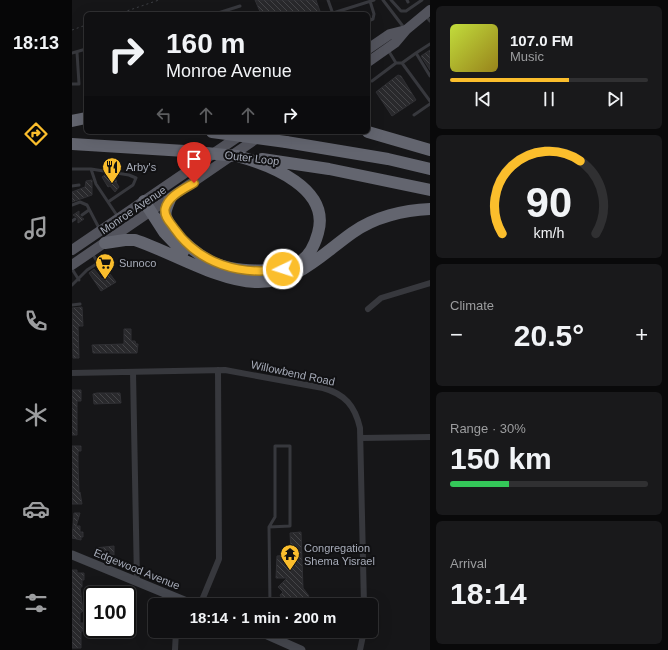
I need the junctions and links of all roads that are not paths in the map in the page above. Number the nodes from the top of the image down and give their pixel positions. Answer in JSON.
{"nodes":[{"id":1,"x":328,"y":0,"type":"edge"},
{"id":2,"x":382,"y":0,"type":"edge"},
{"id":3,"x":391,"y":0,"type":"edge"},
{"id":4,"x":422,"y":0,"type":"edge"},
{"id":5,"x":372,"y":1,"type":"edge"},
{"id":6,"x":240,"y":6,"type":"dead end"},
{"id":7,"x":221,"y":12,"type":"edge"},
{"id":8,"x":332,"y":12,"type":"edge"},
{"id":9,"x":339,"y":12,"type":"edge"},
{"id":10,"x":428,"y":15,"type":"edge"},
{"id":11,"x":370,"y":20,"type":"edge"},
{"id":12,"x":406,"y":30,"type":"junction"},
{"id":13,"x":430,"y":44,"type":"edge"},
{"id":14,"x":370,"y":49,"type":"edge"},
{"id":15,"x":387,"y":49,"type":"junction"},
{"id":16,"x":84,"y":50,"type":"edge"},
{"id":17,"x":78,"y":52,"type":"junction"},
{"id":18,"x":72,"y":53,"type":"edge"},
{"id":19,"x":416,"y":53,"type":"junction"},
{"id":20,"x":370,"y":61,"type":"edge"},
{"id":21,"x":396,"y":63,"type":"junction"},
{"id":22,"x":402,"y":63,"type":"junction"},
{"id":23,"x":430,"y":76,"type":"edge"},
{"id":24,"x":372,"y":81,"type":"dead end"},
{"id":25,"x":72,"y":84,"type":"edge"},
{"id":26,"x":430,"y":103,"type":"edge"},
{"id":27,"x":414,"y":115,"type":"dead end"},
{"id":28,"x":84,"y":118,"type":"edge"},
{"id":29,"x":72,"y":121,"type":"edge"},
{"id":30,"x":84,"y":122,"type":"edge"},
{"id":31,"x":370,"y":133,"type":"edge"},
{"id":32,"x":227,"y":134,"type":"edge"},
{"id":33,"x":241,"y":134,"type":"edge"},
{"id":34,"x":263,"y":134,"type":"edge"},
{"id":35,"x":72,"y":144,"type":"edge"},
{"id":36,"x":430,"y":150,"type":"edge"},
{"id":37,"x":259,"y":160,"type":"junction"},
{"id":38,"x":72,"y":169,"type":"edge"},
{"id":39,"x":91,"y":169,"type":"junction"},
{"id":40,"x":430,"y":169,"type":"edge"},
{"id":41,"x":79,"y":185,"type":"dead end"},
{"id":42,"x":72,"y":186,"type":"edge"},
{"id":43,"x":430,"y":190,"type":"edge"},
{"id":44,"x":170,"y":199,"type":"junction"},
{"id":45,"x":144,"y":201,"type":"junction"},
{"id":46,"x":108,"y":202,"type":"junction"},
{"id":47,"x":72,"y":205,"type":"edge"},
{"id":48,"x":430,"y":209,"type":"edge"},
{"id":49,"x":90,"y":210,"type":"junction"},
{"id":50,"x":151,"y":212,"type":"junction"},
{"id":51,"x":82,"y":215,"type":"dead end"},
{"id":52,"x":119,"y":219,"type":"junction"},
{"id":53,"x":100,"y":231,"type":"junction"},
{"id":54,"x":105,"y":243,"type":"junction"},
{"id":55,"x":72,"y":250,"type":"edge"},
{"id":56,"x":91,"y":252,"type":"junction"},
{"id":57,"x":72,"y":265,"type":"edge"},
{"id":58,"x":201,"y":267,"type":"junction"},
{"id":59,"x":72,"y":269,"type":"edge"},
{"id":60,"x":79,"y":280,"type":"junction"},
{"id":61,"x":430,"y":283,"type":"edge"},
{"id":62,"x":72,"y":285,"type":"edge"},
{"id":63,"x":80,"y":304,"type":"dead end"},
{"id":64,"x":72,"y":306,"type":"edge"},
{"id":65,"x":368,"y":309,"type":"dead end"},
{"id":66,"x":218,"y":370,"type":"junction"},
{"id":67,"x":133,"y":372,"type":"junction"},
{"id":68,"x":72,"y":373,"type":"edge"},
{"id":69,"x":430,"y":437,"type":"edge"},
{"id":70,"x":361,"y":438,"type":"junction"},
{"id":71,"x":269,"y":526,"type":"junction"},
{"id":72,"x":72,"y":555,"type":"edge"},
{"id":73,"x":137,"y":582,"type":"junction"},
{"id":74,"x":175,"y":598,"type":"edge"},
{"id":75,"x":203,"y":598,"type":"edge"},
{"id":76,"x":270,"y":598,"type":"edge"},
{"id":77,"x":364,"y":598,"type":"edge"},
{"id":78,"x":175,"y":638,"type":"edge"},
{"id":79,"x":278,"y":638,"type":"edge"},
{"id":80,"x":363,"y":638,"type":"edge"},
{"id":81,"x":174,"y":650,"type":"edge"},
{"id":82,"x":301,"y":650,"type":"edge"},
{"id":83,"x":360,"y":650,"type":"edge"}],
"edges":[{"from":1,"to":8,"type":"lane"},
{"from":2,"to":12,"type":"lane"},
{"from":3,"to":4,"type":"lane"},
{"from":5,"to":9,"type":"lane"},
{"from":5,"to":11,"type":"lane"},
{"from":6,"to":7,"type":"lane"},
{"from":10,"to":12,"type":"main road"},
{"from":12,"to":14,"type":"main road"},
{"from":12,"to":15,"type":"main road"},
{"from":13,"to":19,"type":"lane"},
{"from":15,"to":20,"type":"main road"},
{"from":15,"to":21,"type":"lane"},
{"from":16,"to":17,"type":"lane"},
{"from":17,"to":18,"type":"lane"},
{"from":17,"to":25,"type":"lane"},
{"from":19,"to":22,"type":"lane"},
{"from":19,"to":23,"type":"lane"},
{"from":21,"to":22,"type":"lane"},
{"from":21,"to":24,"type":"lane"},
{"from":22,"to":26,"type":"lane"},
{"from":26,"to":27,"type":"lane"},
{"from":28,"to":29,"type":"highway"},
{"from":29,"to":30,"type":"highway"},
{"from":31,"to":36,"type":"highway"},
{"from":32,"to":40,"type":"highway","name":"Outer Loop","bridge":true},
{"from":33,"to":45,"type":"main road","name":"Monroe Avenue"},
{"from":34,"to":44,"type":"main road","name":"Monroe Avenue"},
{"from":35,"to":37,"type":"highway","name":"Outer Loop","bridge":true},
{"from":37,"to":43,"type":"highway","name":"Outer Loop"},
{"from":37,"to":44,"type":"highway"},
{"from":38,"to":39,"type":"lane"},
{"from":39,"to":46,"type":"lane"},
{"from":39,"to":46,"type":"lane"},
{"from":41,"to":42,"type":"lane"},
{"from":44,"to":50,"type":"main road","name":"Monroe Avenue"},
{"from":45,"to":50,"type":"highway"},
{"from":45,"to":52,"type":"main road","name":"Monroe Avenue"},
{"from":46,"to":52,"type":"lane"},
{"from":47,"to":49,"type":"lane"},
{"from":48,"to":58,"type":"highway"},
{"from":49,"to":51,"type":"lane"},
{"from":49,"to":53,"type":"lane"},
{"from":50,"to":54,"type":"main road","name":"Monroe Avenue"},
{"from":50,"to":58,"type":"highway"},
{"from":52,"to":53,"type":"main road","name":"Monroe Avenue"},
{"from":53,"to":55,"type":"main road","name":"Monroe Avenue"},
{"from":54,"to":56,"type":"main road","name":"Monroe Avenue"},
{"from":54,"to":58,"type":"highway"},
{"from":56,"to":57,"type":"main road","name":"Monroe Avenue"},
{"from":56,"to":60,"type":"lane"},
{"from":59,"to":60,"type":"lane"},
{"from":60,"to":62,"type":"lane"},
{"from":61,"to":65,"type":"street"},
{"from":63,"to":64,"type":"lane"},
{"from":66,"to":67,"type":"street","name":"Willowbend Road"},
{"from":66,"to":70,"type":"street","name":"Willowbend Road"},
{"from":66,"to":75,"type":"street"},
{"from":67,"to":68,"type":"street","name":"Willowbend Road"},
{"from":67,"to":73,"type":"street"},
{"from":69,"to":70,"type":"street"},
{"from":70,"to":77,"type":"street","name":"Willowbend Road"},
{"from":71,"to":71,"type":"lane"},
{"from":71,"to":76,"type":"lane"},
{"from":72,"to":73,"type":"street","name":"Edgewood Avenue"},
{"from":73,"to":74,"type":"street","name":"Edgewood Avenue"},
{"from":78,"to":81,"type":"street"},
{"from":79,"to":82,"type":"street"},
{"from":80,"to":83,"type":"street"}]}
